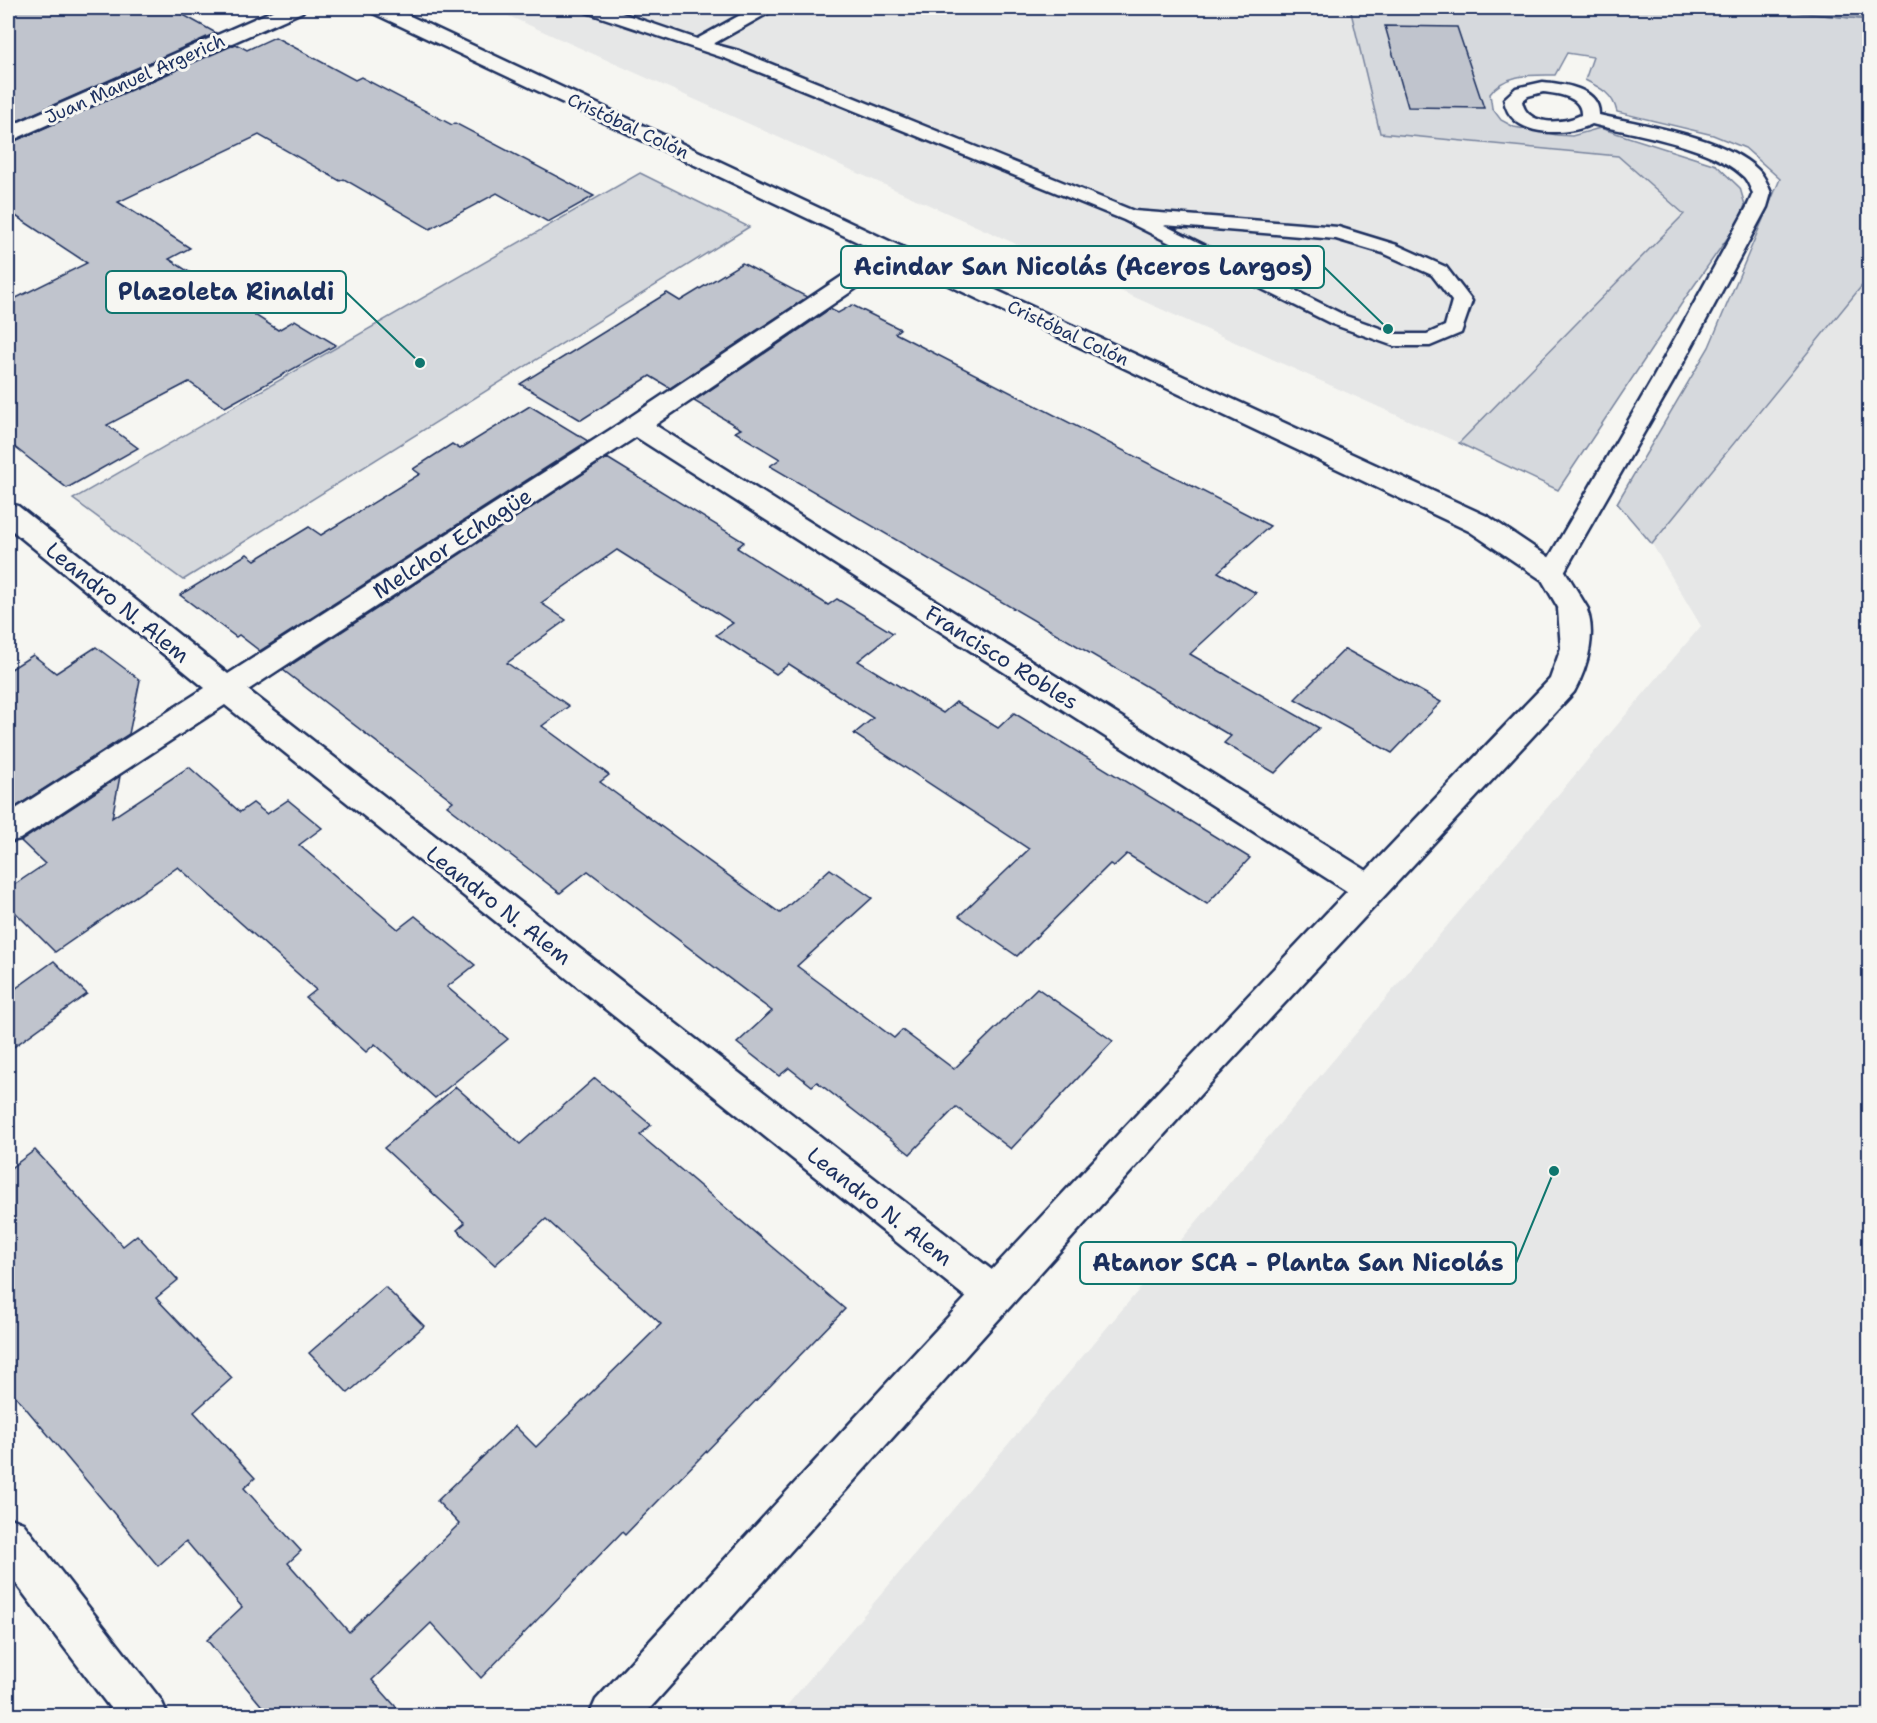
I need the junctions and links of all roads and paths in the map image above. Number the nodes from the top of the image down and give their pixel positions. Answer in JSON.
{"nodes":[{"id":1,"x":295,"y":8,"type":"edge"},
{"id":2,"x":378,"y":8,"type":"edge"},
{"id":3,"x":592,"y":8,"type":"edge"},
{"id":4,"x":764,"y":8,"type":"edge"},
{"id":5,"x":698,"y":45,"type":"junction"},
{"id":6,"x":1590,"y":118,"type":"dead end"},
{"id":7,"x":8,"y":135,"type":"edge"},
{"id":8,"x":1131,"y":216,"type":"junction"},
{"id":9,"x":894,"y":252,"type":"junction"},
{"id":10,"x":636,"y":425,"type":"junction"},
{"id":11,"x":8,"y":513,"type":"edge"},
{"id":12,"x":1552,"y":573,"type":"junction"},
{"id":13,"x":225,"y":688,"type":"junction"},
{"id":14,"x":8,"y":830,"type":"edge"},
{"id":15,"x":1368,"y":888,"type":"junction"},
{"id":16,"x":992,"y":1294,"type":"junction"},
{"id":17,"x":8,"y":1538,"type":"edge"},
{"id":18,"x":145,"y":1716,"type":"edge"},
{"id":19,"x":612,"y":1716,"type":"edge"}],
"edges":[{"from":1,"to":7,"type":"street","name":"Juan Manuel Argerich"},
{"from":2,"to":9,"type":"street","name":"Cristóbal Colón"},
{"from":3,"to":5,"type":"lane"},
{"from":4,"to":5,"type":"lane"},
{"from":5,"to":8,"type":"lane"},
{"from":6,"to":12,"type":"lane"},
{"from":8,"to":8,"type":"lane"},
{"from":9,"to":10,"type":"street","name":"Melchor Echagüe"},
{"from":9,"to":12,"type":"street","name":"Cristóbal Colón"},
{"from":10,"to":13,"type":"street","name":"Melchor Echagüe"},
{"from":10,"to":15,"type":"street","name":"Francisco Robles"},
{"from":11,"to":13,"type":"street","name":"Leandro N. Alem"},
{"from":12,"to":15,"type":"street","name":"Cristóbal Colón"},
{"from":13,"to":14,"type":"street","name":"Melchor Echagüe"},
{"from":13,"to":16,"type":"street","name":"Leandro N. Alem"},
{"from":15,"to":16,"type":"street"},
{"from":16,"to":19,"type":"street"},
{"from":17,"to":18,"type":"street"}]}
